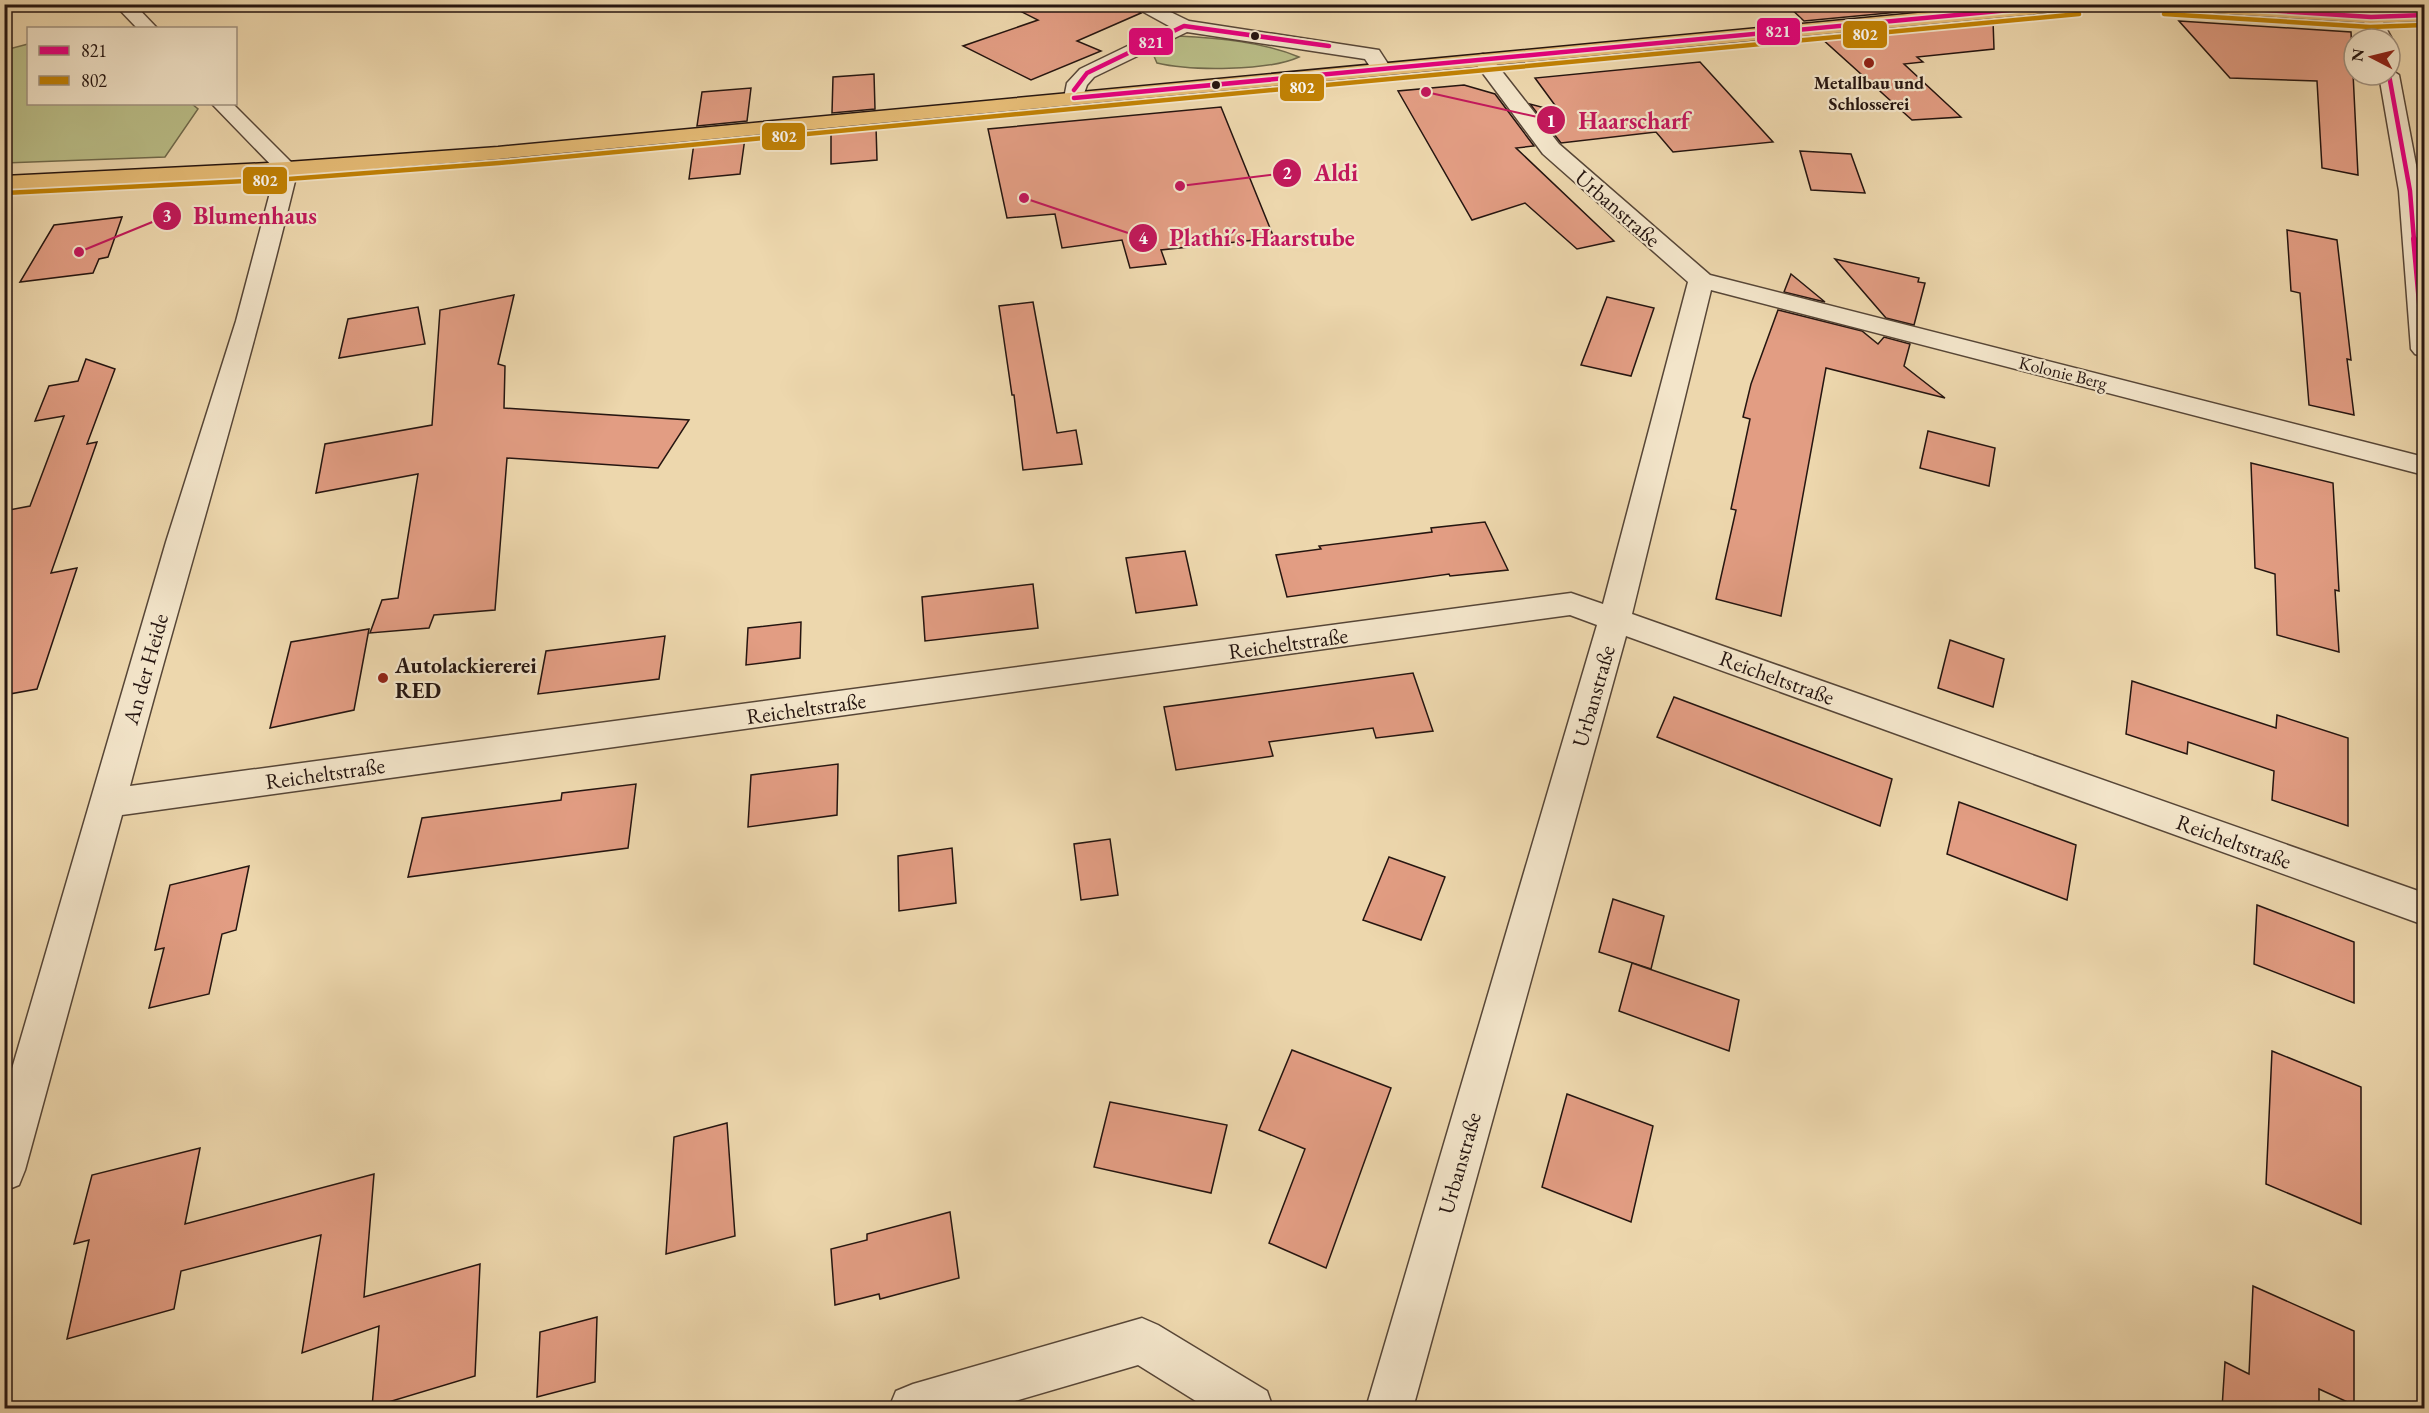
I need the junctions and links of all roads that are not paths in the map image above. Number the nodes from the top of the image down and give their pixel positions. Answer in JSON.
{"nodes":[{"id":1,"x":123,"y":4,"type":"edge"},
{"id":2,"x":1138,"y":4,"type":"edge"},
{"id":3,"x":2079,"y":4,"type":"edge"},
{"id":4,"x":2165,"y":4,"type":"edge"},
{"id":5,"x":2024,"y":7,"type":"edge"},
{"id":6,"x":2424,"y":15,"type":"edge"},
{"id":7,"x":2371,"y":17,"type":"junction"},
{"id":8,"x":1185,"y":26,"type":"junction"},
{"id":9,"x":146,"y":27,"type":"edge"},
{"id":10,"x":2377,"y":27,"type":"edge"},
{"id":11,"x":1483,"y":60,"type":"junction"},
{"id":12,"x":1382,"y":70,"type":"junction"},
{"id":13,"x":2392,"y":87,"type":"edge"},
{"id":14,"x":1074,"y":98,"type":"junction"},
{"id":15,"x":223,"y":105,"type":"edge"},
{"id":16,"x":287,"y":169,"type":"junction"},
{"id":17,"x":4,"y":183,"type":"edge"},
{"id":18,"x":1701,"y":280,"type":"junction"},
{"id":19,"x":2422,"y":307,"type":"edge"},
{"id":20,"x":2424,"y":349,"type":"edge"},
{"id":21,"x":2424,"y":466,"type":"edge"},
{"id":22,"x":1615,"y":619,"type":"junction"},
{"id":23,"x":107,"y":803,"type":"junction"},
{"id":24,"x":2424,"y":909,"type":"edge"},
{"id":25,"x":4,"y":1170,"type":"edge"},
{"id":26,"x":914,"y":1408,"type":"edge"},
{"id":27,"x":1250,"y":1408,"type":"edge"},
{"id":28,"x":1389,"y":1408,"type":"edge"}],
"edges":[{"from":1,"to":9,"type":"street"},
{"from":2,"to":8,"type":"street"},
{"from":3,"to":5,"type":"main road"},
{"from":4,"to":7,"type":"main road"},
{"from":5,"to":11,"type":"main road"},
{"from":6,"to":7,"type":"main road"},
{"from":7,"to":10,"type":"street"},
{"from":8,"to":12,"type":"street"},
{"from":8,"to":14,"type":"street"},
{"from":11,"to":12,"type":"main road"},
{"from":11,"to":18,"type":"street","name":"Urbanstraße"},
{"from":12,"to":14,"type":"main road"},
{"from":13,"to":19,"type":"street"},
{"from":14,"to":16,"type":"main road"},
{"from":15,"to":16,"type":"street"},
{"from":16,"to":17,"type":"main road"},
{"from":16,"to":23,"type":"street","name":"An der Heide"},
{"from":18,"to":21,"type":"street","name":"Kolonie Berg"},
{"from":18,"to":22,"type":"street","name":"Urbanstraße"},
{"from":19,"to":20,"type":"street"},
{"from":22,"to":23,"type":"street","name":"Reicheltstraße"},
{"from":22,"to":24,"type":"street","name":"Reicheltstraße"},
{"from":22,"to":28,"type":"street","name":"Urbanstraße"},
{"from":23,"to":25,"type":"street","name":"An der Heide"},
{"from":26,"to":27,"type":"street"}]}
